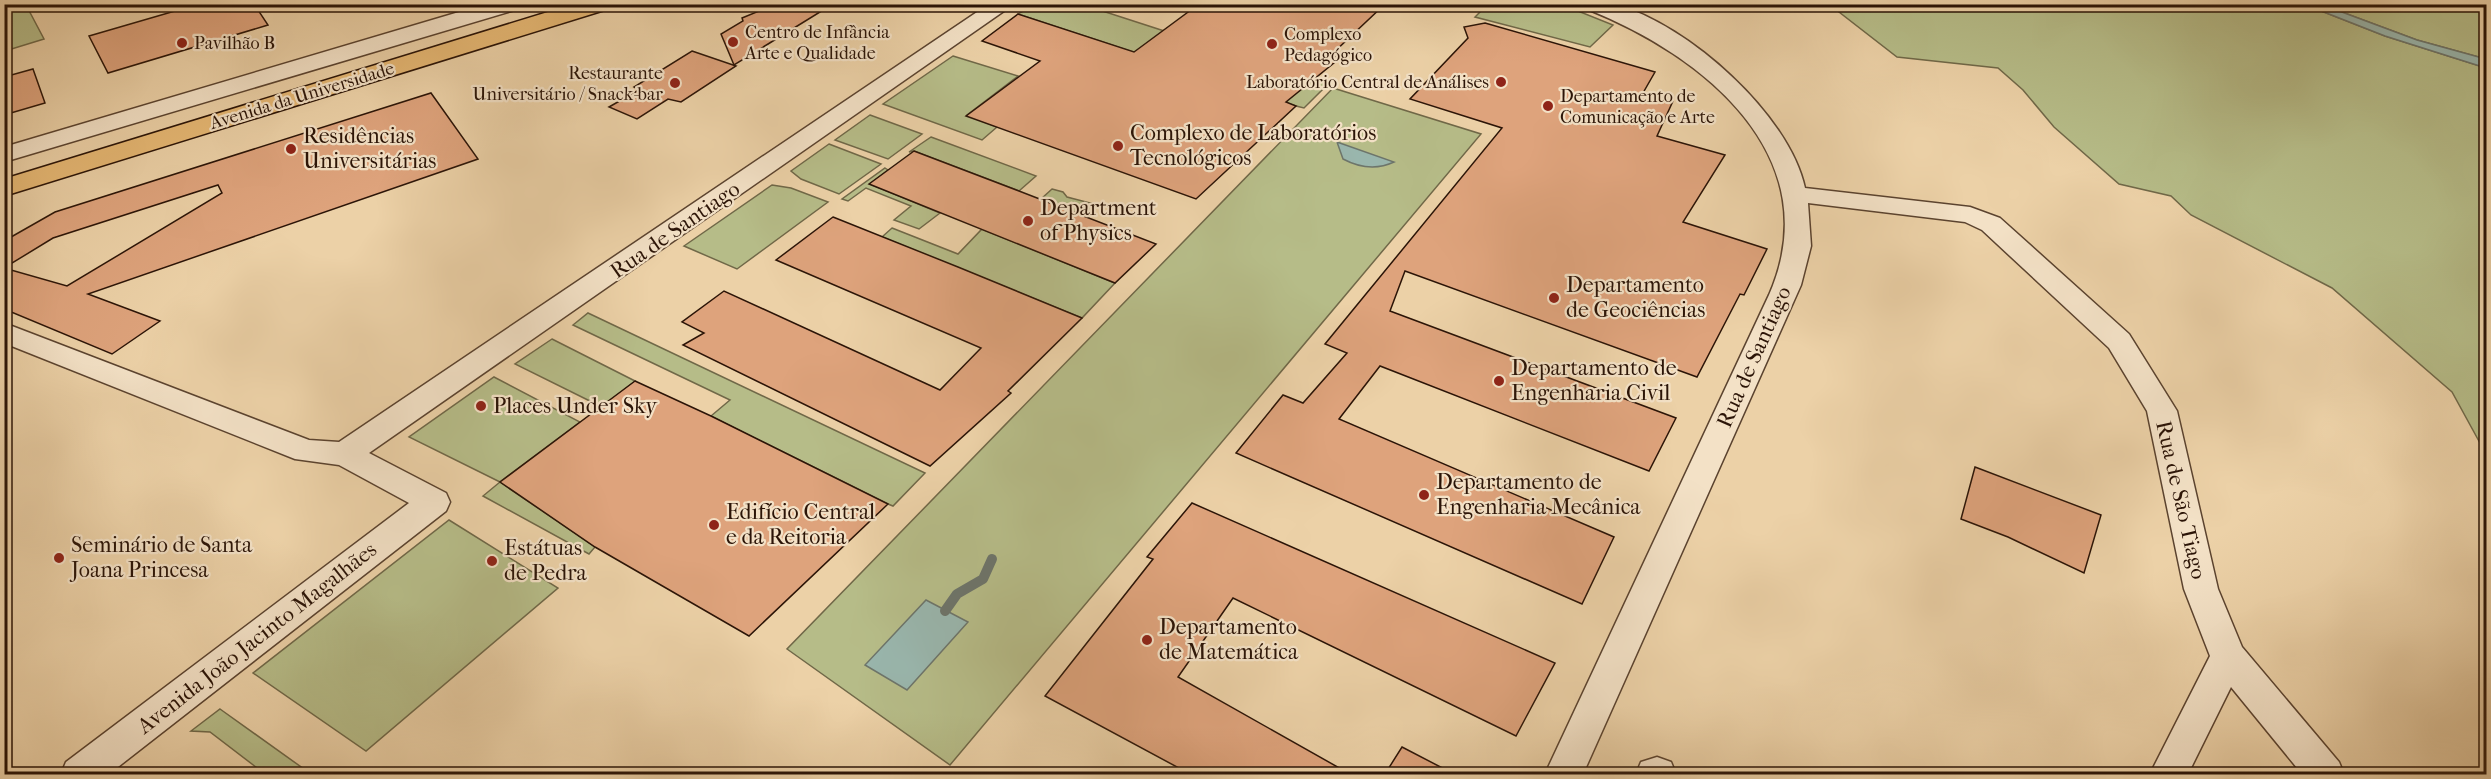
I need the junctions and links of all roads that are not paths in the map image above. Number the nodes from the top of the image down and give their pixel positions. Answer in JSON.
{"nodes":[{"id":1,"x":510,"y":4,"type":"edge"},
{"id":2,"x":563,"y":4,"type":"edge"},
{"id":3,"x":600,"y":4,"type":"edge"},
{"id":4,"x":1004,"y":4,"type":"edge"},
{"id":5,"x":1594,"y":4,"type":"edge"},
{"id":6,"x":4,"y":155,"type":"edge"},
{"id":7,"x":4,"y":174,"type":"edge"},
{"id":8,"x":4,"y":188,"type":"edge"},
{"id":9,"x":1793,"y":194,"type":"junction"},
{"id":10,"x":4,"y":332,"type":"edge"},
{"id":11,"x":345,"y":454,"type":"junction"},
{"id":12,"x":2228,"y":656,"type":"junction"},
{"id":13,"x":80,"y":774,"type":"edge"},
{"id":14,"x":1564,"y":774,"type":"edge"},
{"id":15,"x":2169,"y":774,"type":"edge"},
{"id":16,"x":2325,"y":774,"type":"edge"}],
"edges":[{"from":1,"to":6,"type":"street","name":"Avenida da Universidade"},
{"from":2,"to":7,"type":"main road","name":"Avenida da Universidade"},
{"from":3,"to":8,"type":"main road","name":"Avenida da Universidade"},
{"from":4,"to":11,"type":"street","name":"Rua de Santiago"},
{"from":5,"to":9,"type":"street","name":"Rua de Santiago"},
{"from":9,"to":12,"type":"street","name":"Rua de São Tiago"},
{"from":9,"to":14,"type":"street","name":"Rua de Santiago"},
{"from":10,"to":11,"type":"street"},
{"from":11,"to":13,"type":"street","name":"Avenida João Jacinto Magalhães"},
{"from":12,"to":15,"type":"street"},
{"from":12,"to":16,"type":"street","name":"Rua de São Tiago"}]}
